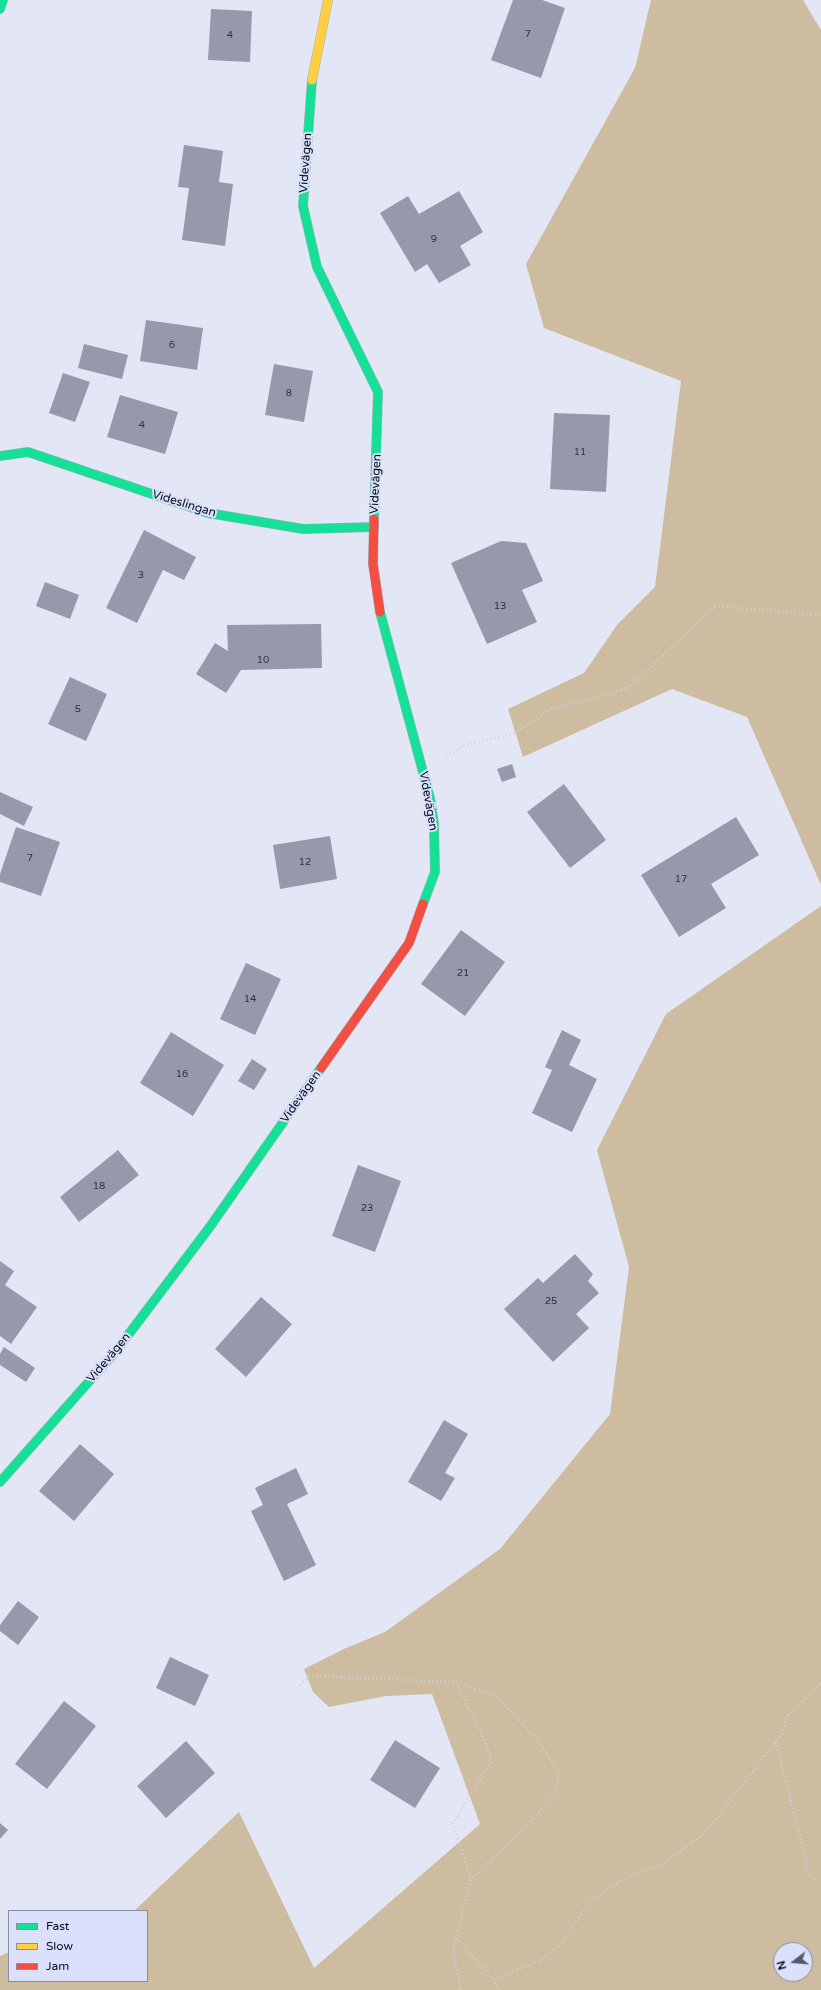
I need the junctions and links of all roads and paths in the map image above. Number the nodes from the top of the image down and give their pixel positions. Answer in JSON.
{"nodes":[{"id":1,"x":3,"y":0,"type":"edge"},
{"id":2,"x":328,"y":0,"type":"edge"},
{"id":3,"x":0,"y":9,"type":"edge"},
{"id":4,"x":0,"y":456,"type":"edge"},
{"id":5,"x":374,"y":527,"type":"junction"},
{"id":6,"x":821,"y":615,"type":"edge"},
{"id":7,"x":423,"y":770,"type":"junction"},
{"id":8,"x":0,"y":1482,"type":"edge"},
{"id":9,"x":456,"y":1682,"type":"junction"},
{"id":10,"x":821,"y":1682,"type":"edge"},
{"id":11,"x":300,"y":1684,"type":"dead end"},
{"id":12,"x":776,"y":1741,"type":"junction"},
{"id":13,"x":471,"y":1880,"type":"junction"},
{"id":14,"x":821,"y":1880,"type":"edge"},
{"id":15,"x":456,"y":1938,"type":"junction"},
{"id":16,"x":493,"y":1979,"type":"junction"},
{"id":17,"x":461,"y":1990,"type":"edge"},
{"id":18,"x":498,"y":1990,"type":"edge"}],
"edges":[{"from":1,"to":3,"type":"street"},
{"from":2,"to":5,"type":"street","name":"Videvägen"},
{"from":4,"to":5,"type":"street","name":"Videslingan"},
{"from":5,"to":7,"type":"street","name":"Videvägen"},
{"from":6,"to":7,"type":"path"},
{"from":7,"to":8,"type":"street","name":"Videvägen"},
{"from":9,"to":11,"type":"path"},
{"from":9,"to":13,"type":"path"},
{"from":9,"to":13,"type":"path"},
{"from":10,"to":12,"type":"path"},
{"from":12,"to":14,"type":"path"},
{"from":12,"to":16,"type":"path"},
{"from":13,"to":15,"type":"path"},
{"from":15,"to":16,"type":"path"},
{"from":15,"to":17,"type":"path"},
{"from":16,"to":18,"type":"path"}]}
